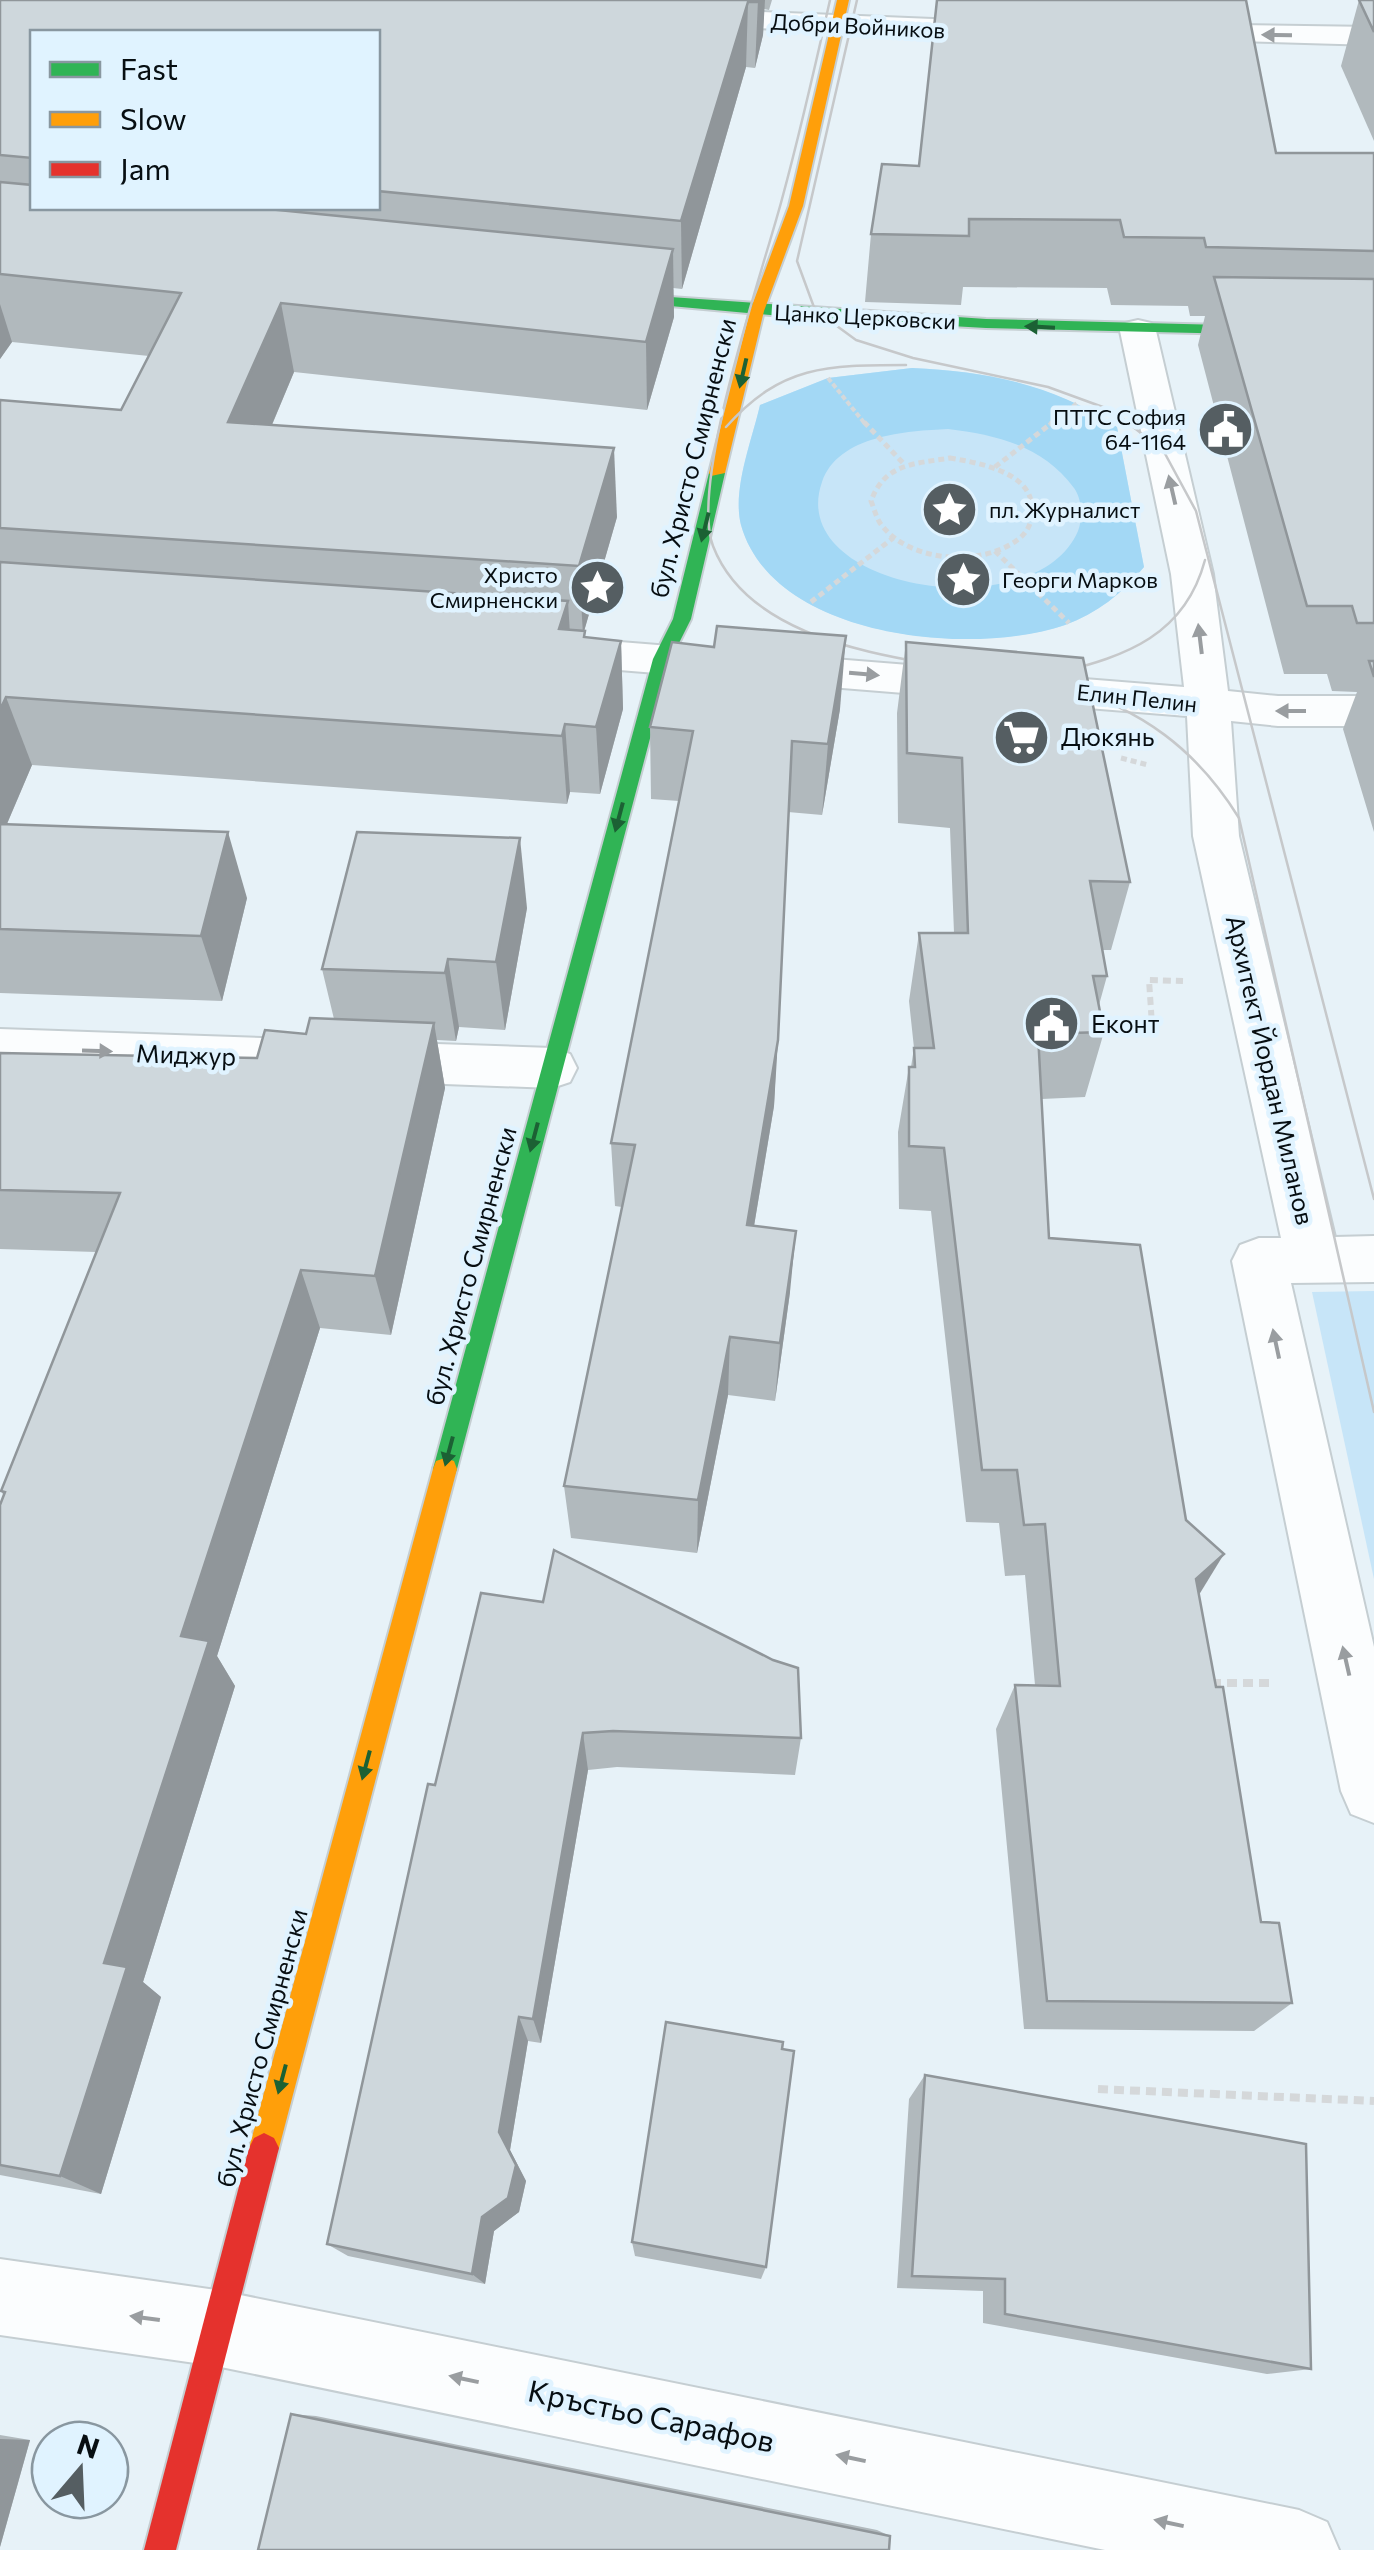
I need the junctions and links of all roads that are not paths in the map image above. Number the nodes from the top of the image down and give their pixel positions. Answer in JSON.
{"nodes":[{"id":1,"x":841,"y":12,"type":"edge"},
{"id":2,"x":656,"y":17,"type":"edge"},
{"id":3,"x":1035,"y":32,"type":"edge"},
{"id":4,"x":1151,"y":33,"type":"edge"},
{"id":5,"x":1374,"y":36,"type":"edge"},
{"id":6,"x":565,"y":293,"type":"edge"},
{"id":7,"x":757,"y":311,"type":"junction"},
{"id":8,"x":1138,"y":330,"type":"junction"},
{"id":9,"x":1374,"y":333,"type":"edge"},
{"id":10,"x":513,"y":648,"type":"edge"},
{"id":11,"x":662,"y":658,"type":"junction"},
{"id":12,"x":1208,"y":704,"type":"junction"},
{"id":13,"x":1374,"y":711,"type":"edge"},
{"id":14,"x":0,"y":1048,"type":"edge"},
{"id":15,"x":552,"y":1068,"type":"junction"},
{"id":16,"x":1374,"y":1259,"type":"edge"},
{"id":17,"x":1313,"y":1260,"type":"junction"},
{"id":18,"x":1374,"y":1791,"type":"edge"},
{"id":19,"x":0,"y":2297,"type":"edge"},
{"id":20,"x":216,"y":2328,"type":"junction"},
{"id":21,"x":160,"y":2550,"type":"edge"},
{"id":22,"x":1299,"y":2550,"type":"edge"}],
"edges":[{"from":1,"to":2,"type":"street","name":"Добри Войников"},
{"from":1,"to":3,"type":"street","name":"Добри Войников"},
{"from":1,"to":7,"type":"street","name":"бул. Христо Смирненски"},
{"from":5,"to":4,"type":"street","one_way":true},
{"from":6,"to":7,"type":"street","name":"Цанко Церковски"},
{"from":8,"to":7,"type":"street","name":"Цанко Церковски","one_way":true},
{"from":7,"to":11,"type":"street","name":"бул. Христо Смирненски","one_way":true},
{"from":8,"to":9,"type":"street","name":"Цанко Церковски"},
{"from":12,"to":8,"type":"street","one_way":true},
{"from":10,"to":11,"type":"street","name":"Елин Пелин"},
{"from":11,"to":12,"type":"street","name":"Елин Пелин","one_way":true},
{"from":11,"to":15,"type":"street","name":"бул. Христо Смирненски","one_way":true},
{"from":13,"to":12,"type":"street","name":"Елин Пелин","one_way":true},
{"from":12,"to":17,"type":"street","name":"Архитект Йордан Миланов"},
{"from":14,"to":15,"type":"street","name":"Миджур","one_way":true},
{"from":15,"to":20,"type":"street","name":"бул. Христо Смирненски","one_way":true},
{"from":16,"to":17,"type":"street"},
{"from":18,"to":17,"type":"street","name":"Архитект Йордан Миланов","one_way":true},
{"from":20,"to":19,"type":"street","name":"Кръстьо Сарафов","one_way":true},
{"from":20,"to":21,"type":"street","name":"бул. Христо Смирненски"},
{"from":22,"to":20,"type":"street","name":"Кръстьо Сарафов","one_way":true}]}
